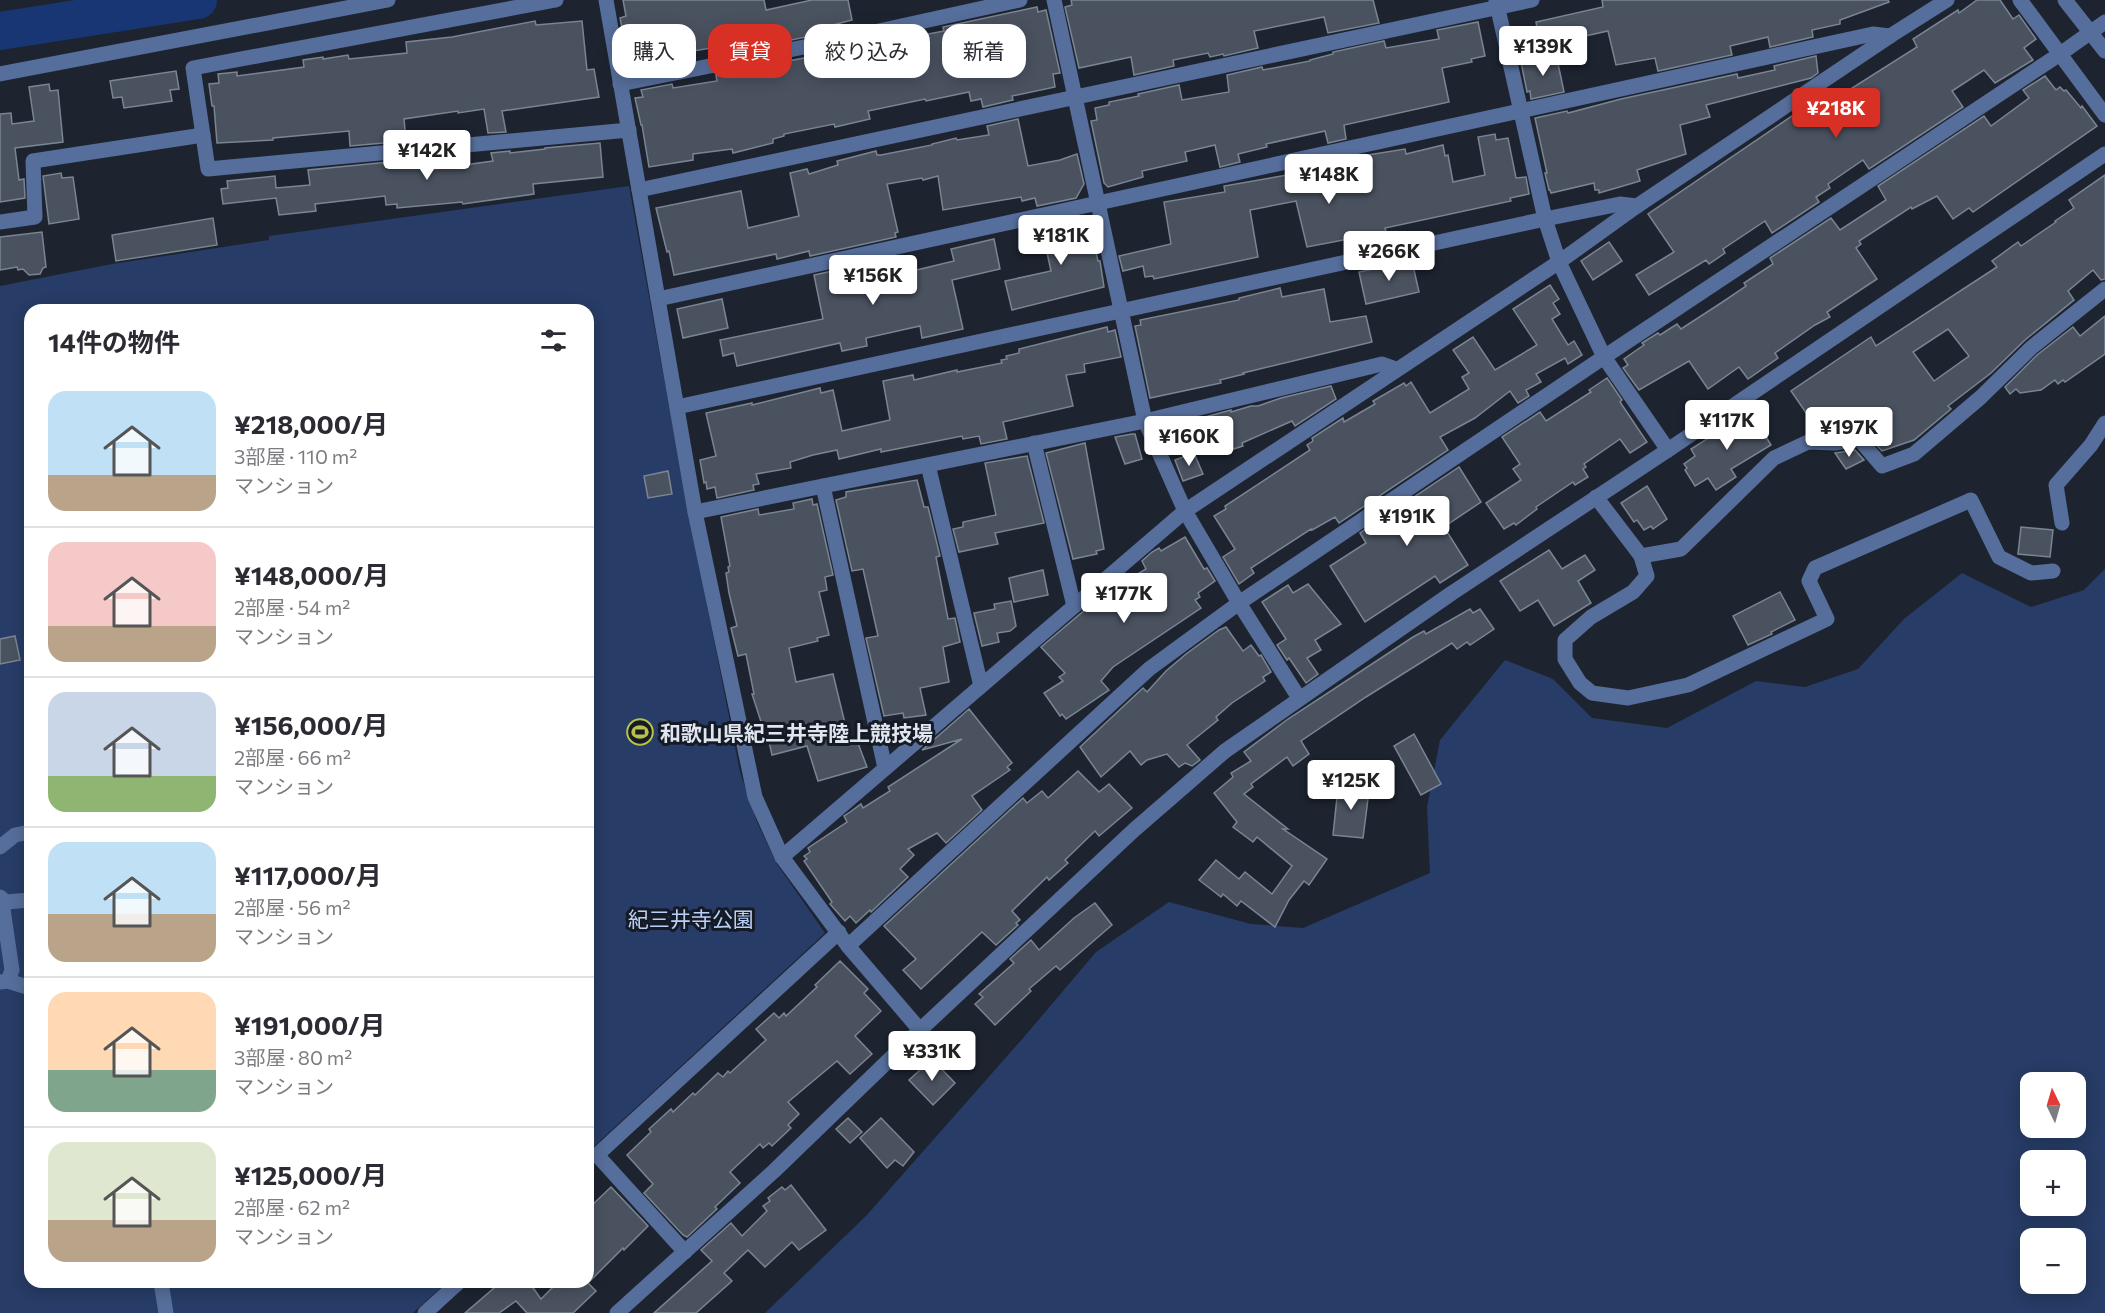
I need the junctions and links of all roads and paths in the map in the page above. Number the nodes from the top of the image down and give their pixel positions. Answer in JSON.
{"nodes":[{"id":1,"x":388,"y":0,"type":"edge"},
{"id":2,"x":556,"y":0,"type":"edge"},
{"id":3,"x":606,"y":0,"type":"edge"},
{"id":4,"x":1020,"y":0,"type":"edge"},
{"id":5,"x":1054,"y":0,"type":"edge"},
{"id":6,"x":1532,"y":0,"type":"edge"},
{"id":7,"x":1947,"y":0,"type":"edge"},
{"id":8,"x":2020,"y":0,"type":"edge"},
{"id":9,"x":2065,"y":0,"type":"edge"},
{"id":10,"x":1497,"y":4,"type":"edge"},
{"id":11,"x":2105,"y":21,"type":"edge"},
{"id":12,"x":2090,"y":32,"type":"junction"},
{"id":13,"x":1890,"y":36,"type":"junction"},
{"id":14,"x":2105,"y":51,"type":"edge"},
{"id":15,"x":2060,"y":54,"type":"junction"},
{"id":16,"x":0,"y":74,"type":"edge"},
{"id":17,"x":621,"y":84,"type":"junction"},
{"id":18,"x":1075,"y":98,"type":"junction"},
{"id":19,"x":1521,"y":111,"type":"junction"},
{"id":20,"x":2105,"y":115,"type":"edge"},
{"id":21,"x":628,"y":130,"type":"junction"},
{"id":22,"x":203,"y":135,"type":"junction"},
{"id":23,"x":2105,"y":154,"type":"edge"},
{"id":24,"x":639,"y":190,"type":"junction"},
{"id":25,"x":1098,"y":203,"type":"junction"},
{"id":26,"x":1637,"y":206,"type":"junction"},
{"id":27,"x":1545,"y":219,"type":"junction"},
{"id":28,"x":0,"y":222,"type":"edge"},
{"id":29,"x":1559,"y":262,"type":"junction"},
{"id":30,"x":2105,"y":289,"type":"edge"},
{"id":31,"x":658,"y":299,"type":"junction"},
{"id":32,"x":1121,"y":311,"type":"junction"},
{"id":33,"x":1604,"y":357,"type":"junction"},
{"id":34,"x":1396,"y":369,"type":"junction"},
{"id":35,"x":677,"y":407,"type":"junction"},
{"id":36,"x":1145,"y":421,"type":"junction"},
{"id":37,"x":2105,"y":423,"type":"edge"},
{"id":38,"x":1034,"y":444,"type":"junction"},
{"id":39,"x":1668,"y":450,"type":"junction"},
{"id":40,"x":928,"y":465,"type":"junction"},
{"id":41,"x":823,"y":486,"type":"junction"},
{"id":42,"x":1596,"y":497,"type":"junction"},
{"id":43,"x":1185,"y":511,"type":"junction"},
{"id":44,"x":695,"y":512,"type":"junction"},
{"id":45,"x":2061,"y":523,"type":"dead end"},
{"id":46,"x":1641,"y":556,"type":"junction"},
{"id":47,"x":2053,"y":571,"type":"dead end"},
{"id":48,"x":1239,"y":603,"type":"junction"},
{"id":49,"x":1074,"y":606,"type":"junction"},
{"id":50,"x":981,"y":686,"type":"junction"},
{"id":51,"x":1299,"y":698,"type":"junction"},
{"id":52,"x":885,"y":768,"type":"junction"},
{"id":53,"x":24,"y":833,"type":"edge"},
{"id":54,"x":0,"y":847,"type":"edge"},
{"id":55,"x":782,"y":857,"type":"junction"},
{"id":56,"x":3,"y":899,"type":"edge"},
{"id":57,"x":24,"y":900,"type":"edge"},
{"id":58,"x":839,"y":932,"type":"junction"},
{"id":59,"x":848,"y":946,"type":"junction"},
{"id":60,"x":4,"y":982,"type":"edge"},
{"id":61,"x":24,"y":987,"type":"edge"},
{"id":62,"x":920,"y":1030,"type":"junction"},
{"id":63,"x":594,"y":1157,"type":"edge"},
{"id":64,"x":594,"y":1161,"type":"edge"},
{"id":65,"x":684,"y":1252,"type":"junction"},
{"id":66,"x":161,"y":1288,"type":"edge"},
{"id":67,"x":452,"y":1288,"type":"edge"},
{"id":68,"x":166,"y":1313,"type":"edge"},
{"id":69,"x":425,"y":1313,"type":"edge"},
{"id":70,"x":617,"y":1313,"type":"edge"}],
"edges":[{"from":1,"to":16,"type":"street"},
{"from":2,"to":22,"type":"street"},
{"from":3,"to":17,"type":"street"},
{"from":4,"to":17,"type":"street"},
{"from":5,"to":18,"type":"street"},
{"from":6,"to":10,"type":"street"},
{"from":7,"to":13,"type":"street"},
{"from":8,"to":15,"type":"street"},
{"from":9,"to":12,"type":"street"},
{"from":10,"to":18,"type":"street"},
{"from":10,"to":19,"type":"street"},
{"from":11,"to":12,"type":"street"},
{"from":12,"to":14,"type":"street"},
{"from":12,"to":15,"type":"street"},
{"from":13,"to":19,"type":"street"},
{"from":13,"to":26,"type":"street"},
{"from":15,"to":20,"type":"street"},
{"from":15,"to":33,"type":"street"},
{"from":17,"to":21,"type":"street"},
{"from":18,"to":24,"type":"street"},
{"from":18,"to":25,"type":"street"},
{"from":19,"to":25,"type":"street"},
{"from":19,"to":27,"type":"street"},
{"from":21,"to":22,"type":"street"},
{"from":21,"to":24,"type":"street"},
{"from":22,"to":28,"type":"street"},
{"from":23,"to":39,"type":"street"},
{"from":24,"to":31,"type":"street"},
{"from":25,"to":31,"type":"street"},
{"from":25,"to":32,"type":"street"},
{"from":26,"to":27,"type":"street"},
{"from":26,"to":29,"type":"street"},
{"from":27,"to":29,"type":"street"},
{"from":27,"to":32,"type":"street"},
{"from":29,"to":33,"type":"street"},
{"from":29,"to":34,"type":"street"},
{"from":30,"to":46,"type":"street"},
{"from":31,"to":35,"type":"street"},
{"from":32,"to":35,"type":"street"},
{"from":32,"to":36,"type":"street"},
{"from":33,"to":39,"type":"street"},
{"from":33,"to":48,"type":"street"},
{"from":34,"to":36,"type":"street"},
{"from":34,"to":43,"type":"street"},
{"from":35,"to":44,"type":"street"},
{"from":36,"to":38,"type":"street"},
{"from":36,"to":43,"type":"street"},
{"from":37,"to":45,"type":"street"},
{"from":38,"to":40,"type":"street"},
{"from":38,"to":49,"type":"street"},
{"from":39,"to":42,"type":"street"},
{"from":40,"to":41,"type":"street"},
{"from":40,"to":50,"type":"street"},
{"from":41,"to":44,"type":"street"},
{"from":41,"to":52,"type":"street"},
{"from":42,"to":46,"type":"street"},
{"from":42,"to":51,"type":"street"},
{"from":43,"to":48,"type":"street"},
{"from":43,"to":49,"type":"street"},
{"from":44,"to":55,"type":"street"},
{"from":46,"to":47,"type":"street"},
{"from":48,"to":51,"type":"street"},
{"from":48,"to":59,"type":"street"},
{"from":49,"to":50,"type":"street"},
{"from":50,"to":52,"type":"street"},
{"from":51,"to":62,"type":"street"},
{"from":52,"to":55,"type":"street"},
{"from":53,"to":54,"type":"street"},
{"from":55,"to":58,"type":"street"},
{"from":56,"to":57,"type":"street"},
{"from":56,"to":60,"type":"street"},
{"from":58,"to":59,"type":"street"},
{"from":58,"to":63,"type":"street"},
{"from":59,"to":62,"type":"street"},
{"from":60,"to":61,"type":"street"},
{"from":62,"to":65,"type":"street"},
{"from":64,"to":65,"type":"street"},
{"from":65,"to":70,"type":"street"},
{"from":66,"to":68,"type":"street"},
{"from":67,"to":69,"type":"street"}]}
